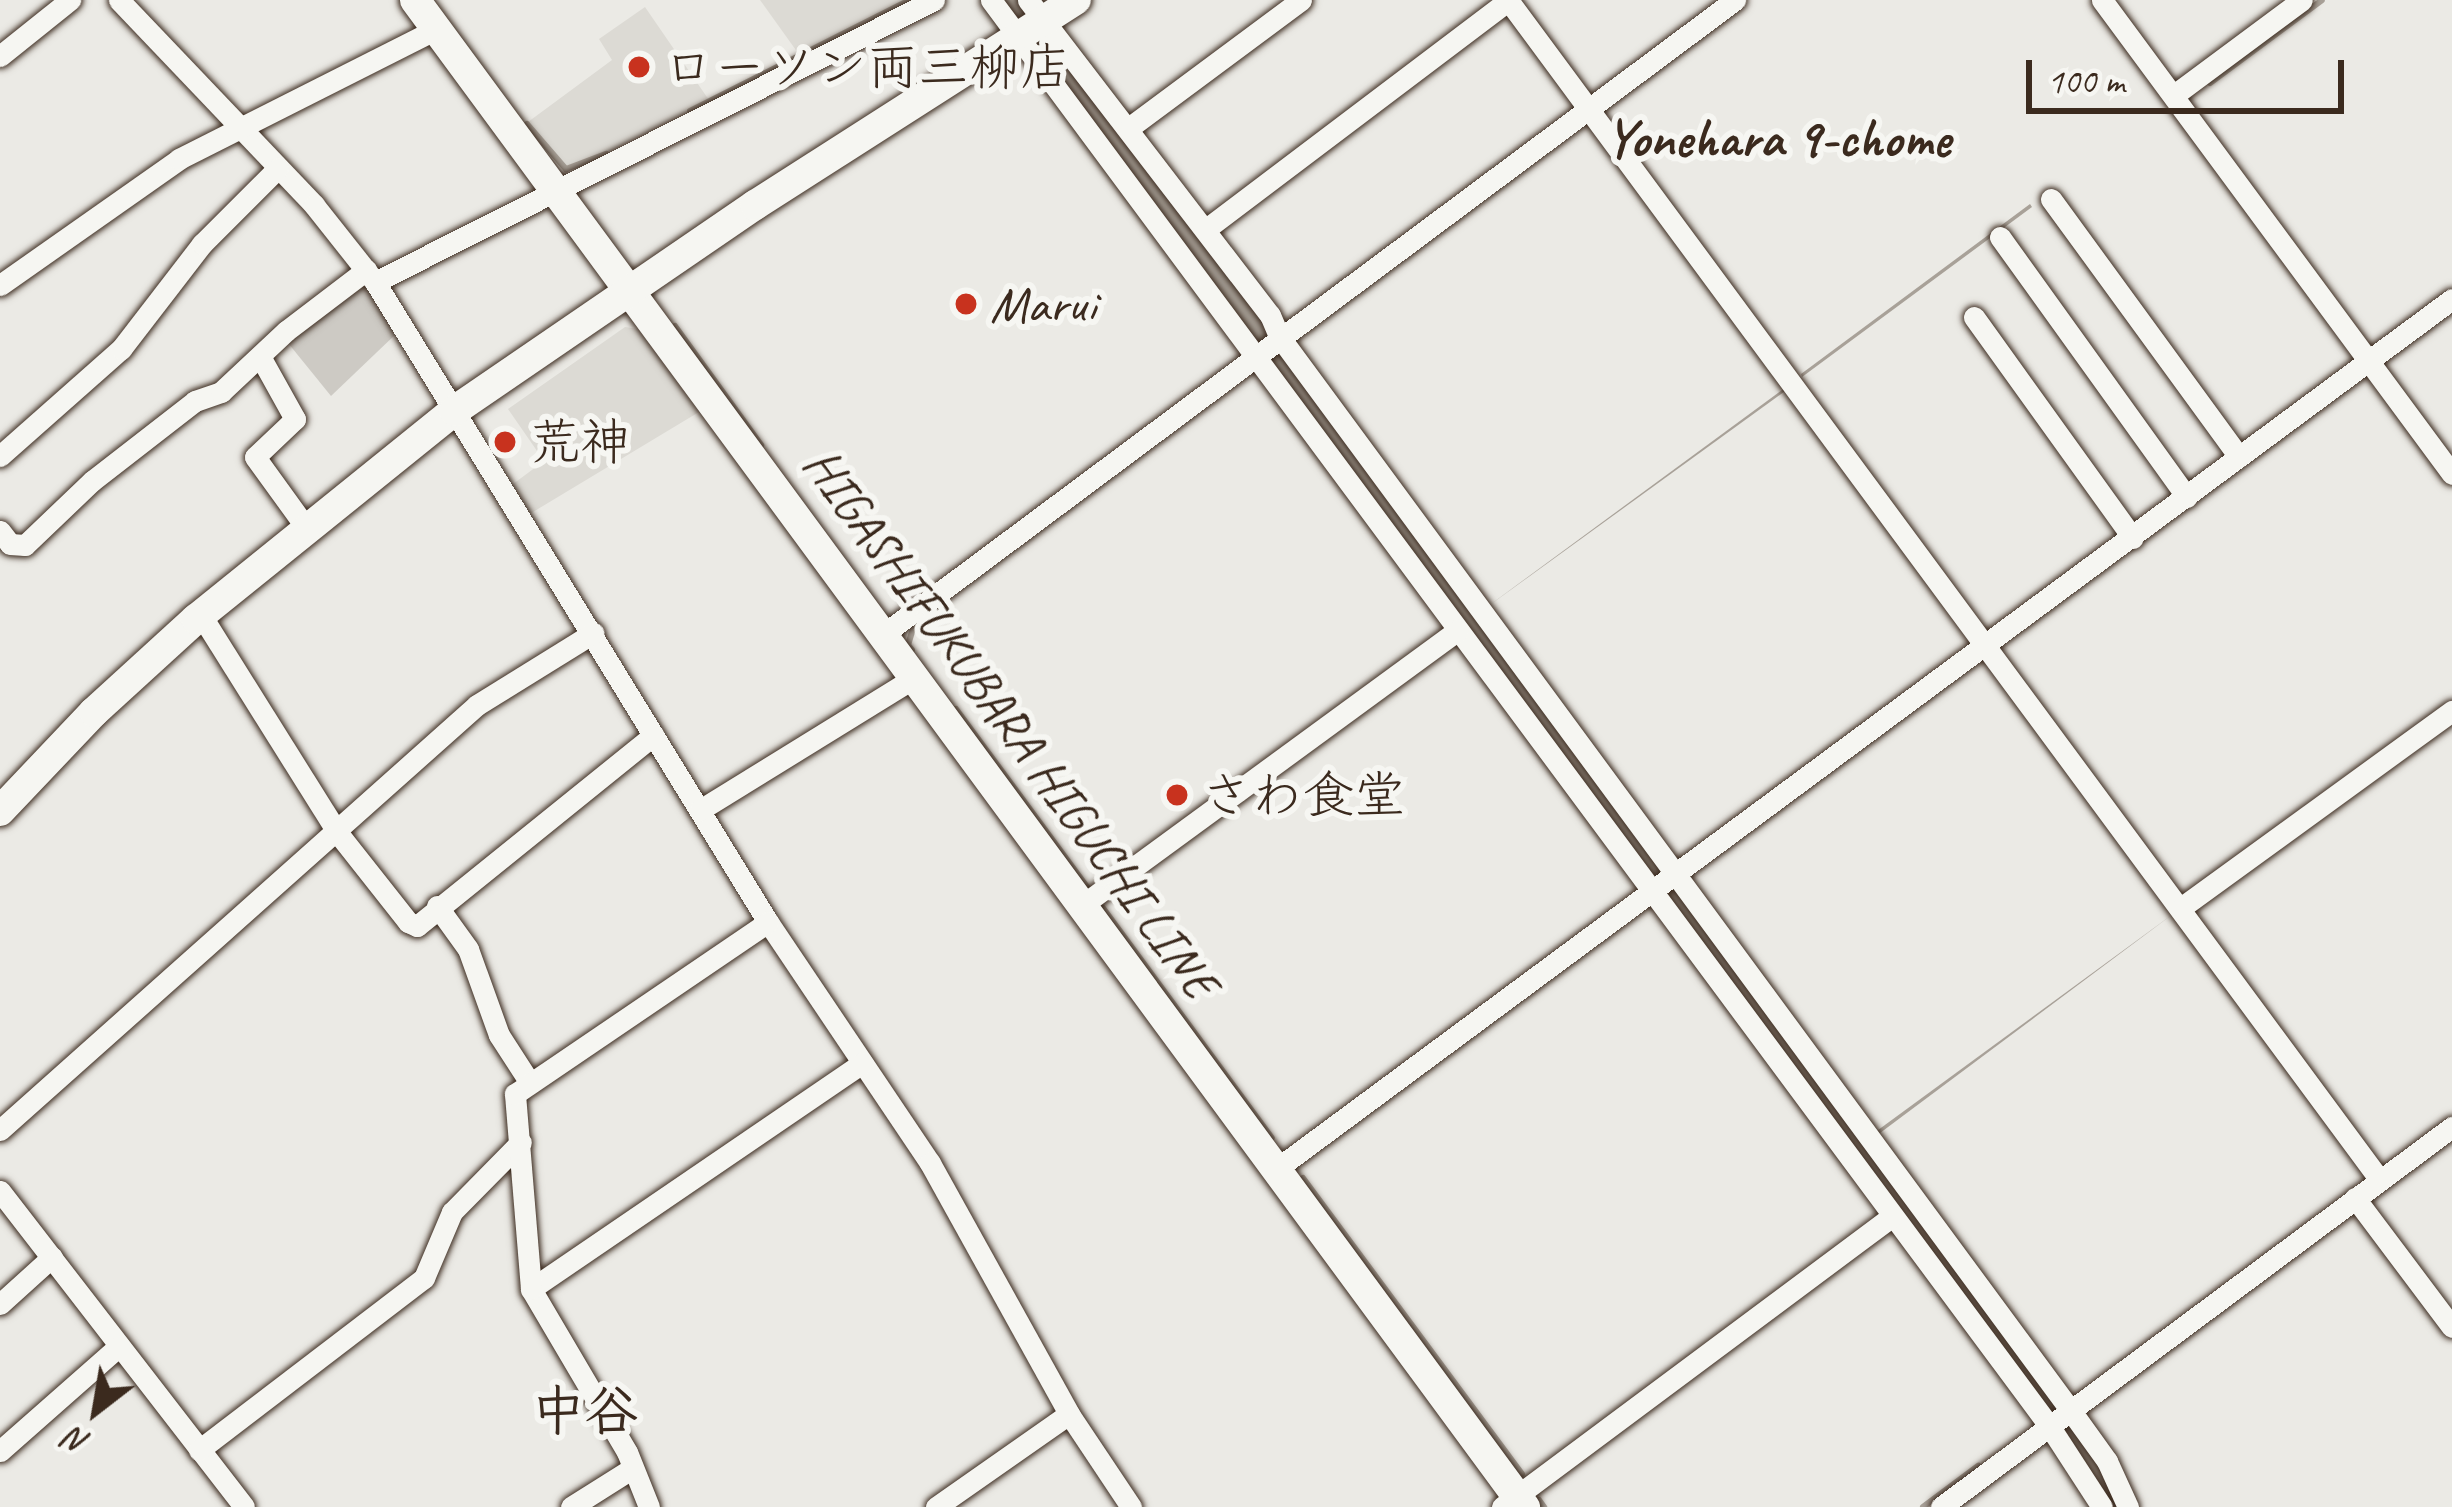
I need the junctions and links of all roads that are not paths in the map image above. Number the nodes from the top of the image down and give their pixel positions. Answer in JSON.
{"nodes":[{"id":1,"x":70,"y":0,"type":"edge"},
{"id":2,"x":119,"y":0,"type":"edge"},
{"id":3,"x":415,"y":0,"type":"edge"},
{"id":4,"x":934,"y":0,"type":"edge"},
{"id":5,"x":992,"y":0,"type":"edge"},
{"id":6,"x":1076,"y":0,"type":"edge"},
{"id":7,"x":1301,"y":0,"type":"edge"},
{"id":8,"x":1508,"y":0,"type":"edge"},
{"id":9,"x":1735,"y":0,"type":"edge"},
{"id":10,"x":2102,"y":0,"type":"edge"},
{"id":11,"x":2302,"y":0,"type":"edge"},
{"id":12,"x":1032,"y":23,"type":"edge"},
{"id":13,"x":436,"y":29,"type":"junction"},
{"id":14,"x":0,"y":56,"type":"edge"},
{"id":15,"x":2174,"y":95,"type":"junction"},
{"id":16,"x":1588,"y":108,"type":"junction"},
{"id":17,"x":238,"y":126,"type":"junction"},
{"id":18,"x":1130,"y":128,"type":"junction"},
{"id":19,"x":278,"y":168,"type":"junction"},
{"id":20,"x":557,"y":191,"type":"junction"},
{"id":21,"x":2050,"y":199,"type":"dead end"},
{"id":22,"x":1206,"y":229,"type":"junction"},
{"id":23,"x":2000,"y":237,"type":"dead end"},
{"id":24,"x":371,"y":276,"type":"junction"},
{"id":25,"x":0,"y":285,"type":"edge"},
{"id":26,"x":631,"y":290,"type":"junction"},
{"id":27,"x":2452,"y":299,"type":"edge"},
{"id":28,"x":1974,"y":317,"type":"dead end"},
{"id":29,"x":1279,"y":336,"type":"junction"},
{"id":30,"x":1255,"y":353,"type":"junction"},
{"id":31,"x":261,"y":358,"type":"junction"},
{"id":32,"x":2367,"y":360,"type":"junction"},
{"id":33,"x":454,"y":410,"type":"junction"},
{"id":34,"x":0,"y":456,"type":"edge"},
{"id":35,"x":2239,"y":457,"type":"junction"},
{"id":36,"x":2452,"y":474,"type":"edge"},
{"id":37,"x":2187,"y":497,"type":"junction"},
{"id":38,"x":305,"y":526,"type":"junction"},
{"id":39,"x":0,"y":530,"type":"edge"},
{"id":40,"x":2132,"y":538,"type":"junction"},
{"id":41,"x":201,"y":615,"type":"junction"},
{"id":42,"x":1458,"y":631,"type":"junction"},
{"id":43,"x":593,"y":633,"type":"junction"},
{"id":44,"x":885,"y":633,"type":"junction"},
{"id":45,"x":1985,"y":642,"type":"junction"},
{"id":46,"x":917,"y":676,"type":"junction"},
{"id":47,"x":2452,"y":711,"type":"edge"},
{"id":48,"x":654,"y":735,"type":"junction"},
{"id":49,"x":700,"y":810,"type":"junction"},
{"id":50,"x":0,"y":812,"type":"edge"},
{"id":51,"x":337,"y":832,"type":"junction"},
{"id":52,"x":1672,"y":872,"type":"junction"},
{"id":53,"x":1650,"y":889,"type":"junction"},
{"id":54,"x":1084,"y":903,"type":"junction"},
{"id":55,"x":437,"y":906,"type":"junction"},
{"id":56,"x":2182,"y":907,"type":"junction"},
{"id":57,"x":768,"y":922,"type":"junction"},
{"id":58,"x":862,"y":1064,"type":"junction"},
{"id":59,"x":530,"y":1083,"type":"junction"},
{"id":60,"x":2452,"y":1126,"type":"edge"},
{"id":61,"x":0,"y":1130,"type":"edge"},
{"id":62,"x":521,"y":1142,"type":"junction"},
{"id":63,"x":1280,"y":1167,"type":"junction"},
{"id":64,"x":2380,"y":1180,"type":"junction"},
{"id":65,"x":0,"y":1191,"type":"edge"},
{"id":66,"x":2355,"y":1198,"type":"junction"},
{"id":67,"x":1892,"y":1216,"type":"junction"},
{"id":68,"x":52,"y":1257,"type":"junction"},
{"id":69,"x":531,"y":1289,"type":"junction"},
{"id":70,"x":0,"y":1304,"type":"edge"},
{"id":71,"x":2452,"y":1327,"type":"edge"},
{"id":72,"x":119,"y":1346,"type":"junction"},
{"id":73,"x":2071,"y":1411,"type":"junction"},
{"id":74,"x":1070,"y":1414,"type":"junction"},
{"id":75,"x":2050,"y":1426,"type":"junction"},
{"id":76,"x":199,"y":1450,"type":"junction"},
{"id":77,"x":0,"y":1451,"type":"edge"},
{"id":78,"x":631,"y":1469,"type":"junction"},
{"id":79,"x":1515,"y":1504,"type":"edge"},
{"id":80,"x":244,"y":1507,"type":"edge"},
{"id":81,"x":571,"y":1507,"type":"edge"},
{"id":82,"x":650,"y":1507,"type":"edge"},
{"id":83,"x":936,"y":1507,"type":"edge"},
{"id":84,"x":1131,"y":1507,"type":"edge"},
{"id":85,"x":1942,"y":1507,"type":"edge"},
{"id":86,"x":2102,"y":1507,"type":"edge"},
{"id":87,"x":2128,"y":1507,"type":"edge"}],
"edges":[{"from":1,"to":14,"type":"street"},
{"from":2,"to":17,"type":"street"},
{"from":3,"to":13,"type":"main road","name":"HIGASHIFUKUBARA HIGUCHI LINE"},
{"from":4,"to":20,"type":"street"},
{"from":5,"to":12,"type":"street"},
{"from":6,"to":12,"type":"main road"},
{"from":7,"to":18,"type":"street"},
{"from":8,"to":16,"type":"street"},
{"from":8,"to":22,"type":"street"},
{"from":9,"to":16,"type":"street"},
{"from":10,"to":15,"type":"street"},
{"from":11,"to":15,"type":"street"},
{"from":12,"to":18,"type":"street"},
{"from":12,"to":26,"type":"main road"},
{"from":12,"to":30,"type":"street"},
{"from":13,"to":17,"type":"street"},
{"from":13,"to":20,"type":"main road","name":"HIGASHIFUKUBARA HIGUCHI LINE"},
{"from":15,"to":32,"type":"street"},
{"from":16,"to":29,"type":"street"},
{"from":16,"to":45,"type":"street"},
{"from":17,"to":19,"type":"street"},
{"from":17,"to":25,"type":"street"},
{"from":18,"to":22,"type":"street"},
{"from":19,"to":24,"type":"street"},
{"from":19,"to":34,"type":"street"},
{"from":20,"to":24,"type":"street"},
{"from":20,"to":26,"type":"main road","name":"HIGASHIFUKUBARA HIGUCHI LINE"},
{"from":21,"to":35,"type":"street"},
{"from":22,"to":29,"type":"street"},
{"from":23,"to":37,"type":"street"},
{"from":24,"to":31,"type":"street"},
{"from":24,"to":33,"type":"street"},
{"from":26,"to":33,"type":"main road"},
{"from":26,"to":44,"type":"main road","name":"HIGASHIFUKUBARA HIGUCHI LINE"},
{"from":27,"to":32,"type":"street"},
{"from":28,"to":40,"type":"street"},
{"from":29,"to":30,"type":"street"},
{"from":29,"to":52,"type":"street"},
{"from":30,"to":42,"type":"street"},
{"from":30,"to":44,"type":"street"},
{"from":31,"to":38,"type":"street"},
{"from":31,"to":39,"type":"street"},
{"from":32,"to":35,"type":"street"},
{"from":32,"to":36,"type":"street"},
{"from":33,"to":38,"type":"main road"},
{"from":33,"to":43,"type":"street"},
{"from":35,"to":37,"type":"street"},
{"from":37,"to":40,"type":"street"},
{"from":38,"to":41,"type":"main road"},
{"from":40,"to":45,"type":"street"},
{"from":41,"to":50,"type":"main road"},
{"from":41,"to":51,"type":"street"},
{"from":42,"to":53,"type":"street"},
{"from":42,"to":54,"type":"street"},
{"from":43,"to":48,"type":"street"},
{"from":43,"to":51,"type":"street"},
{"from":44,"to":46,"type":"main road","name":"HIGASHIFUKUBARA HIGUCHI LINE"},
{"from":45,"to":52,"type":"street"},
{"from":45,"to":56,"type":"street"},
{"from":46,"to":49,"type":"street"},
{"from":46,"to":54,"type":"main road","name":"HIGASHIFUKUBARA HIGUCHI LINE"},
{"from":47,"to":56,"type":"street"},
{"from":48,"to":49,"type":"street"},
{"from":48,"to":55,"type":"street"},
{"from":49,"to":57,"type":"street"},
{"from":51,"to":55,"type":"street"},
{"from":51,"to":61,"type":"street"},
{"from":52,"to":53,"type":"street"},
{"from":52,"to":73,"type":"street"},
{"from":53,"to":63,"type":"street"},
{"from":53,"to":67,"type":"street"},
{"from":54,"to":63,"type":"main road","name":"HIGASHIFUKUBARA HIGUCHI LINE"},
{"from":55,"to":59,"type":"street"},
{"from":56,"to":64,"type":"street"},
{"from":57,"to":58,"type":"street"},
{"from":57,"to":59,"type":"street"},
{"from":58,"to":69,"type":"street"},
{"from":58,"to":74,"type":"street"},
{"from":59,"to":62,"type":"street"},
{"from":60,"to":64,"type":"street"},
{"from":62,"to":69,"type":"street"},
{"from":62,"to":76,"type":"street"},
{"from":63,"to":79,"type":"main road","name":"HIGASHIFUKUBARA HIGUCHI LINE"},
{"from":64,"to":66,"type":"street"},
{"from":65,"to":68,"type":"street"},
{"from":66,"to":71,"type":"street"},
{"from":66,"to":73,"type":"street"},
{"from":67,"to":75,"type":"street"},
{"from":67,"to":79,"type":"street"},
{"from":68,"to":70,"type":"street"},
{"from":68,"to":72,"type":"street"},
{"from":69,"to":78,"type":"street"},
{"from":72,"to":76,"type":"street"},
{"from":72,"to":77,"type":"street"},
{"from":73,"to":75,"type":"street"},
{"from":73,"to":87,"type":"street"},
{"from":74,"to":83,"type":"street"},
{"from":74,"to":84,"type":"street"},
{"from":75,"to":85,"type":"street"},
{"from":75,"to":86,"type":"street"},
{"from":76,"to":80,"type":"street"},
{"from":78,"to":81,"type":"street"},
{"from":78,"to":82,"type":"street"}]}
